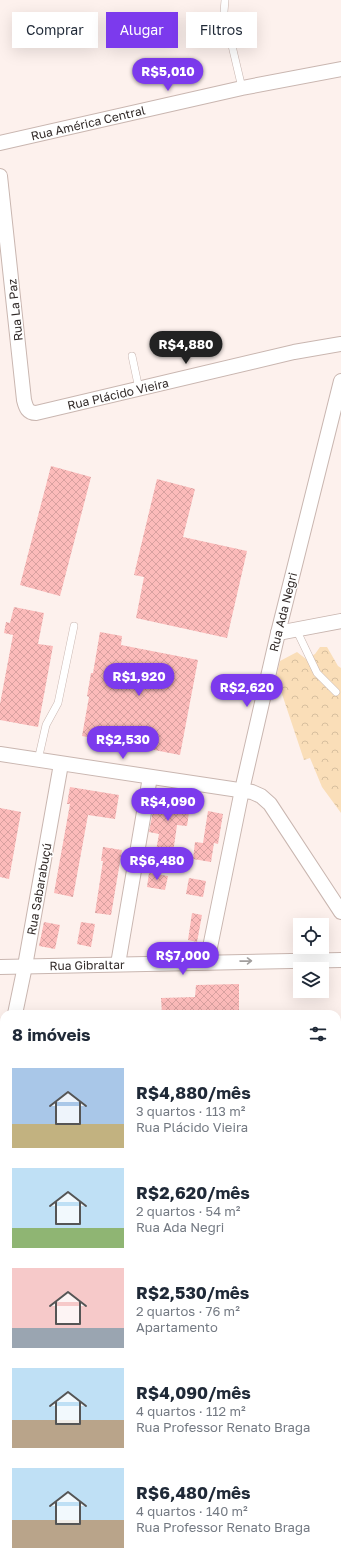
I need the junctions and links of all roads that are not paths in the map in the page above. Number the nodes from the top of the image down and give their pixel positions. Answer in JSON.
{"nodes":[{"id":1,"x":225,"y":0,"type":"edge"},
{"id":2,"x":341,"y":68,"type":"edge"},
{"id":3,"x":242,"y":88,"type":"junction"},
{"id":4,"x":0,"y":143,"type":"edge"},
{"id":5,"x":0,"y":176,"type":"edge"},
{"id":6,"x":341,"y":344,"type":"edge"},
{"id":7,"x":132,"y":356,"type":"dead end"},
{"id":8,"x":341,"y":381,"type":"edge"},
{"id":9,"x":139,"y":389,"type":"junction"},
{"id":10,"x":36,"y":414,"type":"joint"},
{"id":11,"x":341,"y":621,"type":"edge"},
{"id":12,"x":74,"y":626,"type":"dead end"},
{"id":13,"x":296,"y":629,"type":"junction"},
{"id":14,"x":278,"y":633,"type":"junction"},
{"id":15,"x":336,"y":692,"type":"dead end"},
{"id":16,"x":0,"y":754,"type":"edge"},
{"id":17,"x":38,"y":760,"type":"junction"},
{"id":18,"x":61,"y":764,"type":"junction"},
{"id":19,"x":150,"y":777,"type":"junction"},
{"id":20,"x":242,"y":790,"type":"junction"},
{"id":21,"x":341,"y":912,"type":"edge"},
{"id":22,"x":341,"y":960,"type":"edge"},
{"id":23,"x":207,"y":962,"type":"junction"},
{"id":24,"x":118,"y":964,"type":"junction"},
{"id":25,"x":25,"y":966,"type":"junction"},
{"id":26,"x":0,"y":967,"type":"edge"},
{"id":27,"x":17,"y":1010,"type":"edge"}],
"edges":[{"from":1,"to":3,"type":"lane"},
{"from":2,"to":3,"type":"street","name":"Rua América Central"},
{"from":3,"to":4,"type":"street","name":"Rua América Central"},
{"from":5,"to":10,"type":"street","name":"Rua La Paz"},
{"from":6,"to":9,"type":"street","name":"Rua Plácido Vieira"},
{"from":7,"to":9,"type":"lane"},
{"from":8,"to":14,"type":"street","name":"Rua Ada Negri"},
{"from":9,"to":10,"type":"street","name":"Rua Plácido Vieira"},
{"from":11,"to":13,"type":"street"},
{"from":12,"to":17,"type":"lane"},
{"from":13,"to":14,"type":"street"},
{"from":13,"to":15,"type":"lane"},
{"from":14,"to":20,"type":"street","name":"Rua Ada Negri"},
{"from":16,"to":17,"type":"street"},
{"from":17,"to":18,"type":"street"},
{"from":18,"to":19,"type":"street"},
{"from":18,"to":25,"type":"street","name":"Rua Sabarabuçú"},
{"from":19,"to":20,"type":"street"},
{"from":19,"to":24,"type":"street"},
{"from":20,"to":21,"type":"street"},
{"from":20,"to":23,"type":"street","name":"Rua Ada Negri"},
{"from":23,"to":22,"type":"street","name":"Rua Gibraltar","one_way":true},
{"from":23,"to":24,"type":"street","name":"Rua Gibraltar"},
{"from":24,"to":25,"type":"street","name":"Rua Gibraltar"},
{"from":25,"to":26,"type":"street","name":"Rua Gibraltar"},
{"from":25,"to":27,"type":"street","name":"Rua Sabarabuçú"}]}
